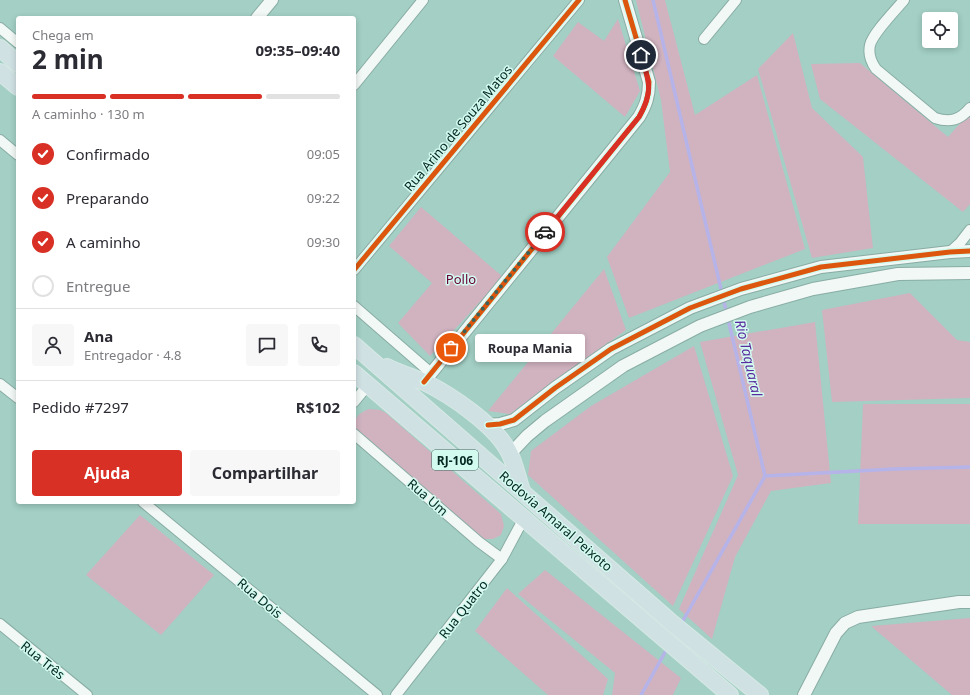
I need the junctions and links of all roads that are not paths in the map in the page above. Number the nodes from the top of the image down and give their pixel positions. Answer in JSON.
{"nodes":[{"id":1,"x":272,"y":0,"type":"edge"},
{"id":2,"x":423,"y":0,"type":"edge"},
{"id":3,"x":579,"y":0,"type":"edge"},
{"id":4,"x":625,"y":0,"type":"edge"},
{"id":5,"x":736,"y":0,"type":"edge"},
{"id":6,"x":904,"y":0,"type":"edge"},
{"id":7,"x":259,"y":16,"type":"edge"},
{"id":8,"x":0,"y":28,"type":"edge"},
{"id":9,"x":704,"y":39,"type":"dead end"},
{"id":10,"x":16,"y":41,"type":"edge"},
{"id":11,"x":0,"y":48,"type":"edge"},
{"id":12,"x":16,"y":62,"type":"edge"},
{"id":13,"x":0,"y":72,"type":"edge"},
{"id":14,"x":356,"y":83,"type":"edge"},
{"id":15,"x":11,"y":84,"type":"edge"},
{"id":16,"x":970,"y":108,"type":"edge"},
{"id":17,"x":0,"y":140,"type":"edge"},
{"id":18,"x":16,"y":153,"type":"edge"},
{"id":19,"x":970,"y":230,"type":"edge"},
{"id":20,"x":970,"y":251,"type":"edge"},
{"id":21,"x":950,"y":252,"type":"junction"},
{"id":22,"x":895,"y":258,"type":"junction"},
{"id":23,"x":356,"y":268,"type":"edge"},
{"id":24,"x":970,"y":273,"type":"edge"},
{"id":25,"x":898,"y":274,"type":"junction"},
{"id":26,"x":356,"y":308,"type":"edge"},
{"id":27,"x":356,"y":347,"type":"edge"},
{"id":28,"x":373,"y":360,"type":"junction"},
{"id":29,"x":356,"y":376,"type":"edge"},
{"id":30,"x":428,"y":378,"type":"junction"},
{"id":31,"x":0,"y":384,"type":"edge"},
{"id":32,"x":368,"y":385,"type":"junction"},
{"id":33,"x":16,"y":396,"type":"edge"},
{"id":34,"x":356,"y":400,"type":"edge"},
{"id":35,"x":514,"y":420,"type":"junction"},
{"id":36,"x":488,"y":425,"type":"junction"},
{"id":37,"x":356,"y":436,"type":"edge"},
{"id":38,"x":527,"y":436,"type":"junction"},
{"id":39,"x":510,"y":454,"type":"junction"},
{"id":40,"x":523,"y":492,"type":"junction"},
{"id":41,"x":145,"y":504,"type":"edge"},
{"id":42,"x":524,"y":518,"type":"junction"},
{"id":43,"x":502,"y":559,"type":"junction"},
{"id":44,"x":970,"y":602,"type":"edge"},
{"id":45,"x":0,"y":624,"type":"edge"},
{"id":46,"x":87,"y":695,"type":"edge"},
{"id":47,"x":377,"y":695,"type":"edge"},
{"id":48,"x":396,"y":695,"type":"edge"},
{"id":49,"x":730,"y":695,"type":"edge"},
{"id":50,"x":760,"y":695,"type":"edge"},
{"id":51,"x":804,"y":695,"type":"edge"}],
"edges":[{"from":1,"to":7,"type":"street"},
{"from":2,"to":14,"type":"street"},
{"from":3,"to":23,"type":"street","name":"Rua Arino de Souza Matos"},
{"from":4,"to":30,"type":"street"},
{"from":5,"to":9,"type":"street"},
{"from":6,"to":16,"type":"street"},
{"from":8,"to":10,"type":"street"},
{"from":11,"to":12,"type":"highway"},
{"from":13,"to":15,"type":"highway"},
{"from":17,"to":18,"type":"street"},
{"from":19,"to":21,"type":"street"},
{"from":20,"to":21,"type":"street"},
{"from":21,"to":22,"type":"street"},
{"from":22,"to":25,"type":"street"},
{"from":22,"to":35,"type":"street"},
{"from":24,"to":25,"type":"street"},
{"from":25,"to":38,"type":"street"},
{"from":26,"to":30,"type":"street"},
{"from":27,"to":28,"type":"highway","name":"Rodovia Amaral Peixoto","number":"RJ-106"},
{"from":28,"to":30,"type":"highway"},
{"from":28,"to":40,"type":"highway","name":"Rodovia Amaral Peixoto","number":"RJ-106"},
{"from":29,"to":32,"type":"highway","name":"Rodovia Amaral Peixoto","number":"RJ-106"},
{"from":30,"to":36,"type":"highway"},
{"from":31,"to":33,"type":"street"},
{"from":32,"to":34,"type":"street"},
{"from":32,"to":42,"type":"highway","name":"Rodovia Amaral Peixoto","number":"RJ-106"},
{"from":35,"to":36,"type":"street"},
{"from":35,"to":38,"type":"street"},
{"from":36,"to":39,"type":"highway"},
{"from":37,"to":43,"type":"street","name":"Rua Um"},
{"from":38,"to":39,"type":"street"},
{"from":39,"to":40,"type":"highway"},
{"from":40,"to":50,"type":"highway","name":"Rodovia Amaral Peixoto","number":"RJ-106"},
{"from":41,"to":47,"type":"street","name":"Rua Dois"},
{"from":42,"to":43,"type":"street","name":"Rua Quatro"},
{"from":42,"to":49,"type":"highway","name":"Rodovia Amaral Peixoto","number":"RJ-106"},
{"from":43,"to":48,"type":"street","name":"Rua Quatro"},
{"from":44,"to":51,"type":"street"},
{"from":45,"to":46,"type":"street","name":"Rua Três"}]}
